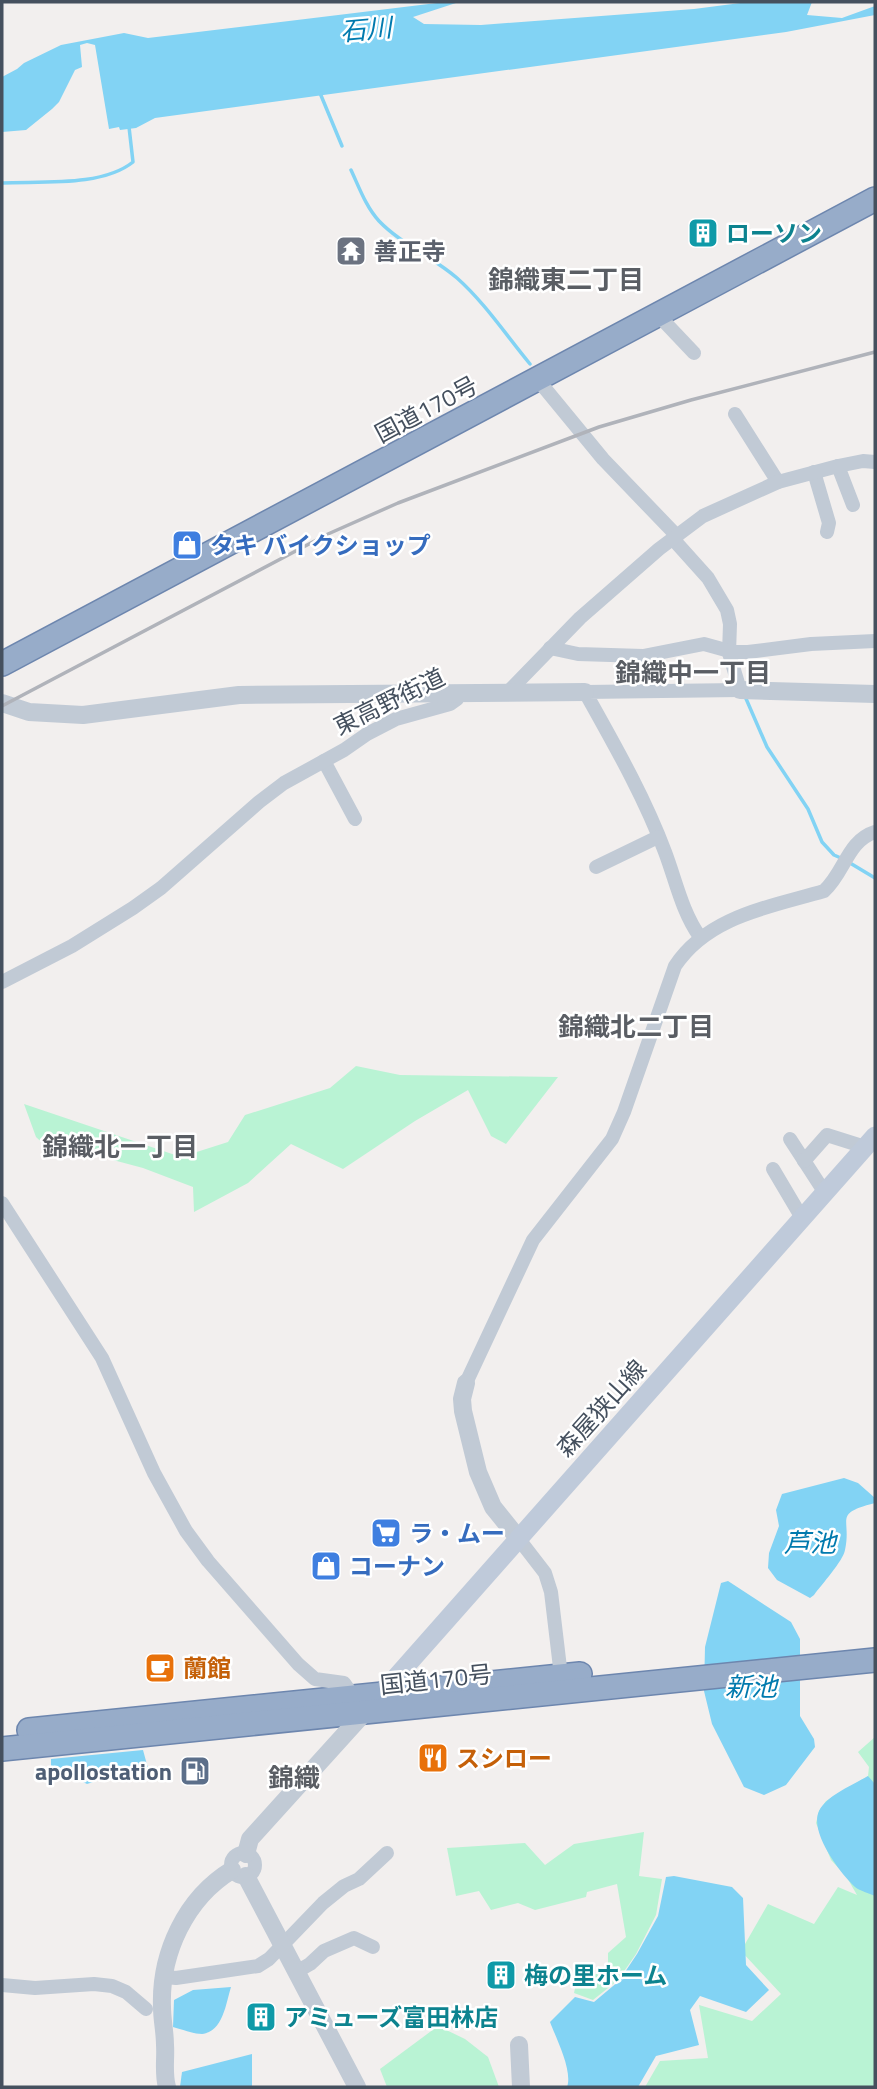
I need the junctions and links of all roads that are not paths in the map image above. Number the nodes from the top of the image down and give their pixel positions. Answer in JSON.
{"nodes":[{"id":1,"x":875,"y":199,"type":"edge"},
{"id":2,"x":658,"y":315,"type":"junction"},
{"id":3,"x":694,"y":353,"type":"dead end"},
{"id":4,"x":538,"y":380,"type":"junction"},
{"id":5,"x":735,"y":414,"type":"dead end"},
{"id":6,"x":875,"y":462,"type":"edge"},
{"id":7,"x":838,"y":466,"type":"junction"},
{"id":8,"x":814,"y":472,"type":"junction"},
{"id":9,"x":778,"y":482,"type":"junction"},
{"id":10,"x":853,"y":505,"type":"dead end"},
{"id":11,"x":827,"y":532,"type":"dead end"},
{"id":12,"x":675,"y":537,"type":"junction"},
{"id":13,"x":875,"y":641,"type":"edge"},
{"id":14,"x":551,"y":648,"type":"junction"},
{"id":15,"x":729,"y":651,"type":"junction"},
{"id":16,"x":2,"y":664,"type":"edge"},
{"id":17,"x":585,"y":691,"type":"junction"},
{"id":18,"x":740,"y":691,"type":"junction"},
{"id":19,"x":460,"y":692,"type":"junction"},
{"id":20,"x":508,"y":692,"type":"junction"},
{"id":21,"x":875,"y":694,"type":"edge"},
{"id":22,"x":2,"y":703,"type":"edge"},
{"id":23,"x":324,"y":761,"type":"junction"},
{"id":24,"x":355,"y":819,"type":"dead end"},
{"id":25,"x":875,"y":832,"type":"edge"},
{"id":26,"x":658,"y":837,"type":"junction"},
{"id":27,"x":596,"y":867,"type":"dead end"},
{"id":28,"x":700,"y":937,"type":"junction"},
{"id":29,"x":2,"y":982,"type":"edge"},
{"id":30,"x":790,"y":1139,"type":"dead end"},
{"id":31,"x":870,"y":1141,"type":"edge"},
{"id":32,"x":804,"y":1161,"type":"junction"},
{"id":33,"x":773,"y":1169,"type":"dead end"},
{"id":34,"x":825,"y":1193,"type":"junction"},
{"id":35,"x":2,"y":1203,"type":"edge"},
{"id":36,"x":802,"y":1218,"type":"junction"},
{"id":37,"x":466,"y":1382,"type":"joint"},
{"id":38,"x":518,"y":1538,"type":"junction"},
{"id":39,"x":875,"y":1645,"type":"edge"},
{"id":40,"x":808,"y":1660,"type":"junction"},
{"id":41,"x":875,"y":1660,"type":"edge"},
{"id":42,"x":697,"y":1670,"type":"junction"},
{"id":43,"x":561,"y":1676,"type":"junction"},
{"id":44,"x":381,"y":1694,"type":"junction"},
{"id":45,"x":359,"y":1705,"type":"junction"},
{"id":46,"x":2,"y":1733,"type":"edge"},
{"id":47,"x":2,"y":1749,"type":"edge"},
{"id":48,"x":387,"y":1853,"type":"dead end"},
{"id":49,"x":246,"y":1854,"type":"joint"},
{"id":50,"x":239,"y":1873,"type":"junction"},
{"id":51,"x":282,"y":1946,"type":"junction"},
{"id":52,"x":373,"y":1947,"type":"dead end"},
{"id":53,"x":296,"y":1972,"type":"junction"},
{"id":54,"x":165,"y":1977,"type":"junction"},
{"id":55,"x":2,"y":1984,"type":"edge"},
{"id":56,"x":146,"y":2009,"type":"joint"},
{"id":57,"x":164,"y":2025,"type":"junction"},
{"id":58,"x":519,"y":2045,"type":"dead end"},
{"id":59,"x":167,"y":2087,"type":"edge"},
{"id":60,"x":357,"y":2087,"type":"edge"},
{"id":61,"x":521,"y":2087,"type":"edge"}],
"edges":[{"from":1,"to":2,"type":"highway","name":"国道170号"},
{"from":2,"to":3,"type":"street"},
{"from":2,"to":4,"type":"highway","name":"国道170号"},
{"from":4,"to":12,"type":"street"},
{"from":4,"to":16,"type":"highway","name":"国道170号"},
{"from":5,"to":9,"type":"street"},
{"from":6,"to":7,"type":"street"},
{"from":7,"to":8,"type":"street"},
{"from":7,"to":10,"type":"street"},
{"from":8,"to":9,"type":"street"},
{"from":8,"to":11,"type":"street"},
{"from":9,"to":12,"type":"street"},
{"from":12,"to":14,"type":"street"},
{"from":12,"to":15,"type":"street"},
{"from":13,"to":15,"type":"street"},
{"from":14,"to":15,"type":"street"},
{"from":14,"to":20,"type":"street"},
{"from":15,"to":18,"type":"street"},
{"from":17,"to":18,"type":"street"},
{"from":17,"to":20,"type":"street","name":"東高野街道"},
{"from":17,"to":26,"type":"street"},
{"from":18,"to":21,"type":"street"},
{"from":19,"to":20,"type":"street","name":"東高野街道"},
{"from":19,"to":22,"type":"street"},
{"from":19,"to":23,"type":"street","name":"東高野街道"},
{"from":23,"to":24,"type":"street"},
{"from":23,"to":29,"type":"street","name":"東高野街道"},
{"from":25,"to":28,"type":"street"},
{"from":26,"to":27,"type":"street"},
{"from":26,"to":28,"type":"street"},
{"from":28,"to":37,"type":"street"},
{"from":30,"to":32,"type":"street"},
{"from":31,"to":32,"type":"street"},
{"from":31,"to":34,"type":"main road","name":"森屋狭山線"},
{"from":32,"to":34,"type":"street"},
{"from":33,"to":36,"type":"street"},
{"from":34,"to":36,"type":"main road","name":"森屋狭山線"},
{"from":35,"to":45,"type":"street"},
{"from":36,"to":38,"type":"main road","name":"森屋狭山線"},
{"from":37,"to":38,"type":"street"},
{"from":38,"to":43,"type":"street"},
{"from":38,"to":44,"type":"main road","name":"森屋狭山線"},
{"from":39,"to":40,"type":"highway","name":"国道170号"},
{"from":40,"to":41,"type":"highway","name":"国道170号"},
{"from":40,"to":42,"type":"highway","name":"国道170号"},
{"from":42,"to":43,"type":"highway","name":"国道170号"},
{"from":42,"to":45,"type":"highway","name":"国道170号"},
{"from":43,"to":44,"type":"highway","name":"国道170号"},
{"from":44,"to":45,"type":"highway","name":"国道170号"},
{"from":45,"to":46,"type":"highway","name":"国道170号"},
{"from":45,"to":47,"type":"highway","name":"国道170号"},
{"from":45,"to":49,"type":"street"},
{"from":48,"to":51,"type":"street"},
{"from":49,"to":50,"type":"street"},
{"from":50,"to":51,"type":"street"},
{"from":50,"to":54,"type":"street"},
{"from":51,"to":53,"type":"street"},
{"from":51,"to":54,"type":"street"},
{"from":52,"to":53,"type":"street"},
{"from":53,"to":60,"type":"street"},
{"from":54,"to":57,"type":"street"},
{"from":55,"to":56,"type":"street"},
{"from":56,"to":57,"type":"street"},
{"from":57,"to":59,"type":"street"},
{"from":58,"to":61,"type":"street"}]}
